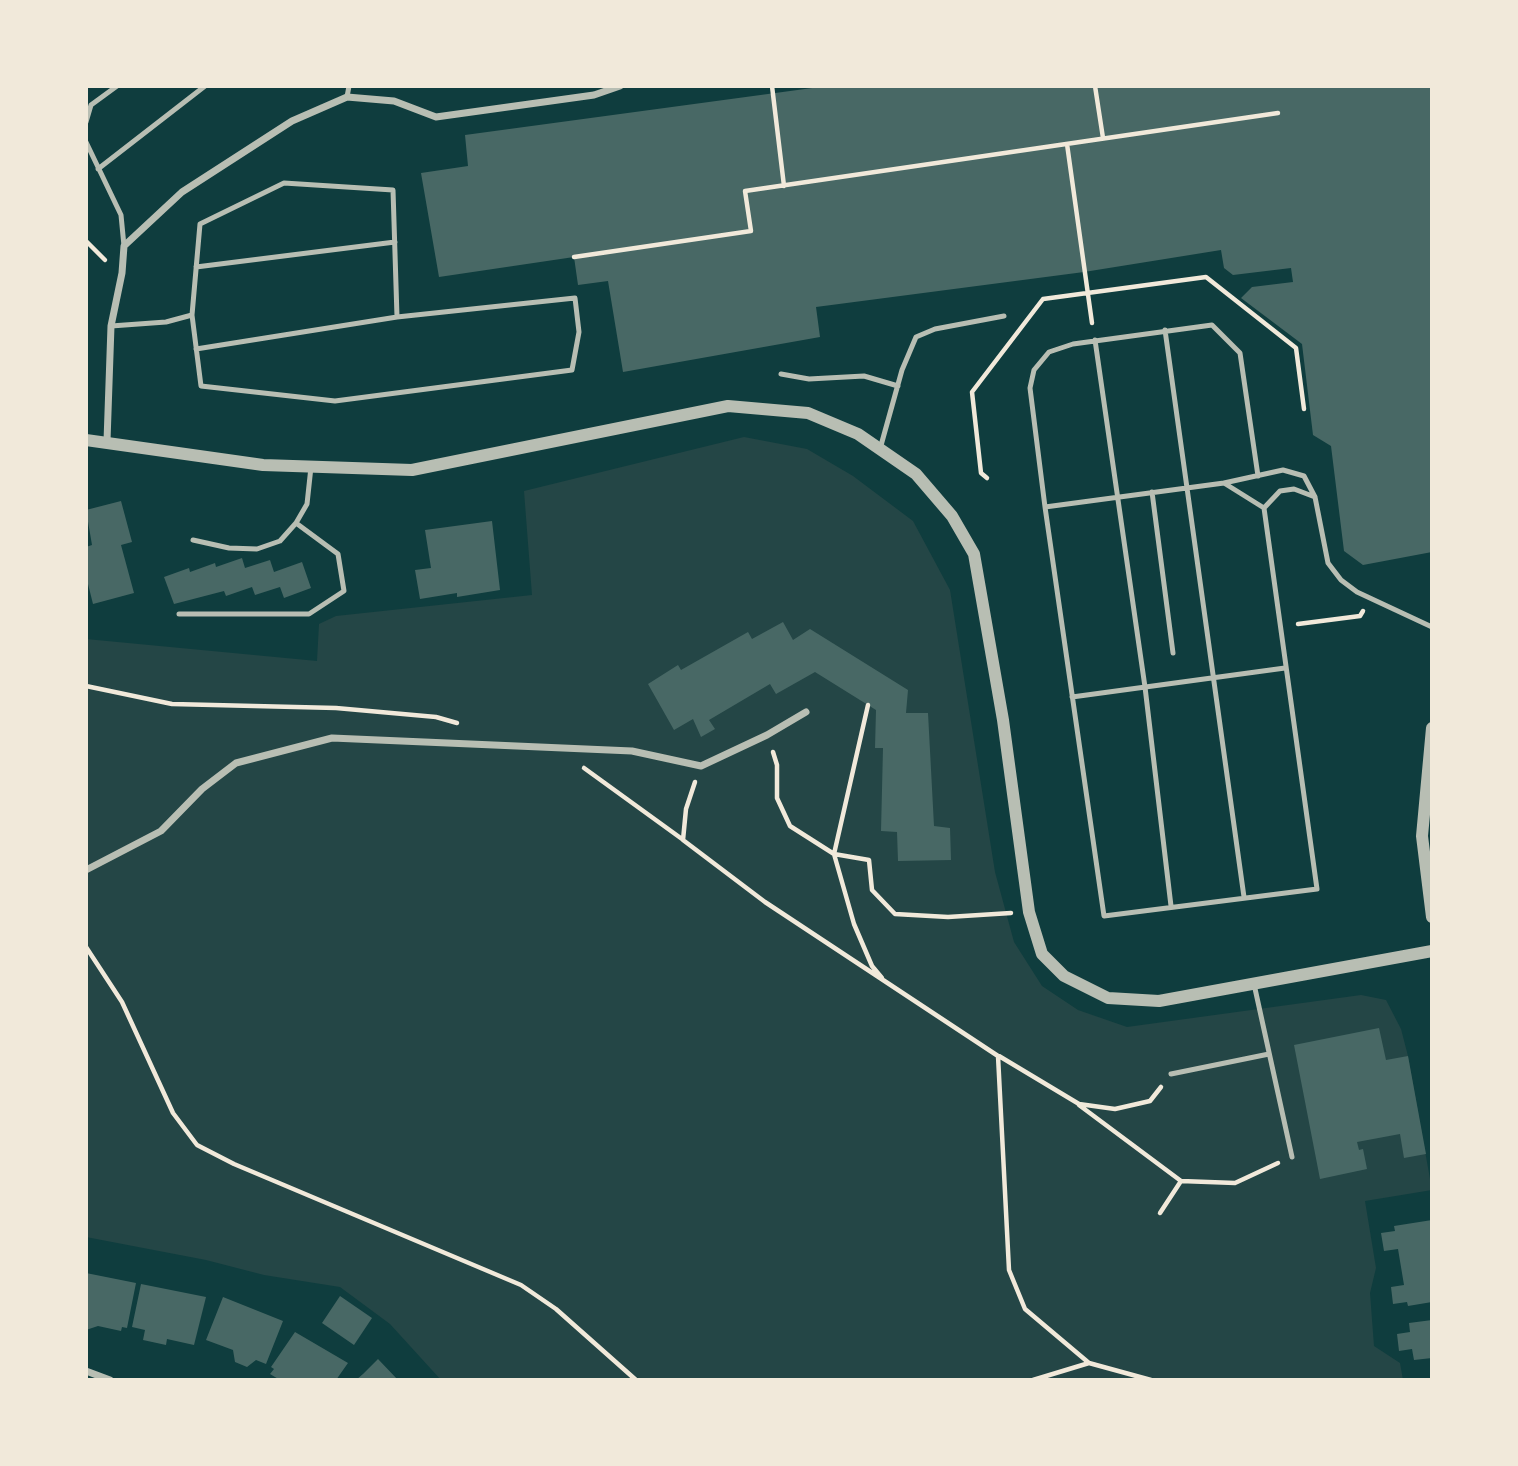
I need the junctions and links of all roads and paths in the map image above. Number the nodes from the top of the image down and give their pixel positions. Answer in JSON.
{"nodes":[{"id":1,"x":117,"y":86,"type":"edge"},
{"id":2,"x":205,"y":86,"type":"edge"},
{"id":3,"x":349,"y":86,"type":"edge"},
{"id":4,"x":620,"y":86,"type":"edge"},
{"id":5,"x":772,"y":86,"type":"edge"},
{"id":6,"x":1095,"y":86,"type":"edge"},
{"id":7,"x":347,"y":97,"type":"junction"},
{"id":8,"x":1278,"y":113,"type":"dead end"},
{"id":9,"x":86,"y":122,"type":"edge"},
{"id":10,"x":1103,"y":138,"type":"junction"},
{"id":11,"x":86,"y":142,"type":"edge"},
{"id":12,"x":1067,"y":144,"type":"junction"},
{"id":13,"x":99,"y":169,"type":"junction"},
{"id":14,"x":784,"y":186,"type":"junction"},
{"id":15,"x":395,"y":242,"type":"junction"},
{"id":16,"x":124,"y":246,"type":"junction"},
{"id":17,"x":574,"y":257,"type":"dead end"},
{"id":18,"x":196,"y":267,"type":"junction"},
{"id":19,"x":192,"y":315,"type":"junction"},
{"id":20,"x":1004,"y":316,"type":"dead end"},
{"id":21,"x":397,"y":317,"type":"junction"},
{"id":22,"x":111,"y":326,"type":"junction"},
{"id":23,"x":1165,"y":330,"type":"junction"},
{"id":24,"x":1095,"y":340,"type":"junction"},
{"id":25,"x":197,"y":349,"type":"junction"},
{"id":26,"x":781,"y":374,"type":"dead end"},
{"id":27,"x":898,"y":386,"type":"junction"},
{"id":28,"x":86,"y":440,"type":"edge"},
{"id":29,"x":107,"y":442,"type":"junction"},
{"id":30,"x":880,"y":449,"type":"junction"},
{"id":31,"x":311,"y":467,"type":"junction"},
{"id":32,"x":1258,"y":476,"type":"junction"},
{"id":33,"x":1224,"y":483,"type":"junction"},
{"id":34,"x":1188,"y":486,"type":"junction"},
{"id":35,"x":1152,"y":492,"type":"junction"},
{"id":36,"x":1117,"y":496,"type":"junction"},
{"id":37,"x":1315,"y":497,"type":"junction"},
{"id":38,"x":1045,"y":507,"type":"junction"},
{"id":39,"x":1264,"y":508,"type":"junction"},
{"id":40,"x":296,"y":523,"type":"junction"},
{"id":41,"x":193,"y":540,"type":"dead end"},
{"id":42,"x":1370,"y":598,"type":"junction"},
{"id":43,"x":179,"y":614,"type":"dead end"},
{"id":44,"x":1321,"y":620,"type":"dead end"},
{"id":45,"x":1432,"y":627,"type":"edge"},
{"id":46,"x":1173,"y":653,"type":"dead end"},
{"id":47,"x":1285,"y":668,"type":"junction"},
{"id":48,"x":1213,"y":677,"type":"junction"},
{"id":49,"x":86,"y":686,"type":"edge"},
{"id":50,"x":1145,"y":687,"type":"junction"},
{"id":51,"x":1072,"y":697,"type":"junction"},
{"id":52,"x":868,"y":705,"type":"dead end"},
{"id":53,"x":806,"y":712,"type":"dead end"},
{"id":54,"x":460,"y":724,"type":"dead end"},
{"id":55,"x":1432,"y":728,"type":"edge"},
{"id":56,"x":767,"y":735,"type":"junction"},
{"id":57,"x":556,"y":746,"type":"junction"},
{"id":58,"x":701,"y":766,"type":"junction"},
{"id":59,"x":1427,"y":828,"type":"edge"},
{"id":60,"x":682,"y":840,"type":"junction"},
{"id":61,"x":834,"y":853,"type":"junction"},
{"id":62,"x":86,"y":870,"type":"edge"},
{"id":63,"x":1244,"y":897,"type":"junction"},
{"id":64,"x":1171,"y":906,"type":"junction"},
{"id":65,"x":1030,"y":912,"type":"junction"},
{"id":66,"x":1432,"y":917,"type":"edge"},
{"id":67,"x":86,"y":947,"type":"edge"},
{"id":68,"x":1432,"y":951,"type":"edge"},
{"id":69,"x":887,"y":984,"type":"junction"},
{"id":70,"x":1254,"y":984,"type":"junction"},
{"id":71,"x":1269,"y":1054,"type":"junction"},
{"id":72,"x":998,"y":1056,"type":"junction"},
{"id":73,"x":1171,"y":1074,"type":"joint"},
{"id":74,"x":1079,"y":1104,"type":"junction"},
{"id":75,"x":1292,"y":1157,"type":"joint"},
{"id":76,"x":1181,"y":1181,"type":"junction"},
{"id":77,"x":1160,"y":1213,"type":"dead end"},
{"id":78,"x":1089,"y":1363,"type":"junction"},
{"id":79,"x":86,"y":1371,"type":"edge"},
{"id":80,"x":110,"y":1380,"type":"edge"},
{"id":81,"x":636,"y":1380,"type":"edge"},
{"id":82,"x":1033,"y":1380,"type":"edge"},
{"id":83,"x":1151,"y":1380,"type":"edge"}],
"edges":[{"from":1,"to":9,"type":"lane"},
{"from":2,"to":13,"type":"lane"},
{"from":3,"to":7,"type":"lane"},
{"from":4,"to":7,"type":"street"},
{"from":5,"to":14,"type":"path"},
{"from":6,"to":10,"type":"path"},
{"from":7,"to":16,"type":"street"},
{"from":8,"to":10,"type":"path"},
{"from":10,"to":12,"type":"path"},
{"from":11,"to":13,"type":"lane"},
{"from":12,"to":14,"type":"path"},
{"from":12,"to":24,"type":"path"},
{"from":13,"to":16,"type":"lane"},
{"from":14,"to":17,"type":"path"},
{"from":15,"to":18,"type":"lane"},
{"from":15,"to":18,"type":"lane"},
{"from":15,"to":21,"type":"lane"},
{"from":16,"to":22,"type":"street"},
{"from":18,"to":19,"type":"lane"},
{"from":19,"to":22,"type":"lane"},
{"from":19,"to":25,"type":"lane"},
{"from":20,"to":27,"type":"lane"},
{"from":21,"to":25,"type":"lane"},
{"from":21,"to":25,"type":"lane"},
{"from":22,"to":29,"type":"street"},
{"from":23,"to":24,"type":"lane"},
{"from":23,"to":32,"type":"lane"},
{"from":23,"to":34,"type":"lane"},
{"from":24,"to":36,"type":"lane"},
{"from":24,"to":38,"type":"lane"},
{"from":26,"to":27,"type":"lane"},
{"from":27,"to":30,"type":"lane"},
{"from":28,"to":29,"type":"street"},
{"from":29,"to":31,"type":"street"},
{"from":30,"to":31,"type":"street"},
{"from":30,"to":65,"type":"street"},
{"from":31,"to":40,"type":"lane"},
{"from":32,"to":33,"type":"lane"},
{"from":32,"to":37,"type":"lane"},
{"from":33,"to":34,"type":"lane"},
{"from":33,"to":39,"type":"lane"},
{"from":34,"to":35,"type":"lane"},
{"from":34,"to":48,"type":"lane"},
{"from":35,"to":36,"type":"lane"},
{"from":35,"to":46,"type":"lane"},
{"from":36,"to":38,"type":"lane"},
{"from":36,"to":50,"type":"lane"},
{"from":37,"to":39,"type":"lane"},
{"from":37,"to":42,"type":"lane"},
{"from":38,"to":51,"type":"lane"},
{"from":39,"to":47,"type":"lane"},
{"from":40,"to":41,"type":"lane"},
{"from":40,"to":43,"type":"lane"},
{"from":42,"to":44,"type":"path"},
{"from":42,"to":45,"type":"lane"},
{"from":47,"to":48,"type":"lane"},
{"from":47,"to":63,"type":"lane"},
{"from":48,"to":50,"type":"lane"},
{"from":48,"to":63,"type":"lane"},
{"from":49,"to":54,"type":"path"},
{"from":50,"to":51,"type":"lane"},
{"from":50,"to":64,"type":"lane"},
{"from":51,"to":64,"type":"lane"},
{"from":52,"to":61,"type":"path"},
{"from":53,"to":56,"type":"street"},
{"from":55,"to":59,"type":"street"},
{"from":56,"to":58,"type":"street"},
{"from":56,"to":61,"type":"path"},
{"from":57,"to":58,"type":"street"},
{"from":57,"to":60,"type":"path"},
{"from":57,"to":62,"type":"street"},
{"from":58,"to":60,"type":"path"},
{"from":59,"to":66,"type":"street"},
{"from":60,"to":69,"type":"path"},
{"from":61,"to":65,"type":"path"},
{"from":61,"to":69,"type":"path"},
{"from":63,"to":64,"type":"lane"},
{"from":65,"to":70,"type":"street"},
{"from":67,"to":81,"type":"path"},
{"from":68,"to":70,"type":"street"},
{"from":69,"to":72,"type":"path"},
{"from":70,"to":71,"type":"lane"},
{"from":71,"to":73,"type":"lane"},
{"from":71,"to":75,"type":"lane"},
{"from":72,"to":74,"type":"path"},
{"from":72,"to":78,"type":"path"},
{"from":73,"to":74,"type":"path"},
{"from":74,"to":76,"type":"path"},
{"from":75,"to":76,"type":"path"},
{"from":76,"to":77,"type":"path"},
{"from":78,"to":82,"type":"path"},
{"from":78,"to":83,"type":"path"},
{"from":79,"to":80,"type":"street"}]}
